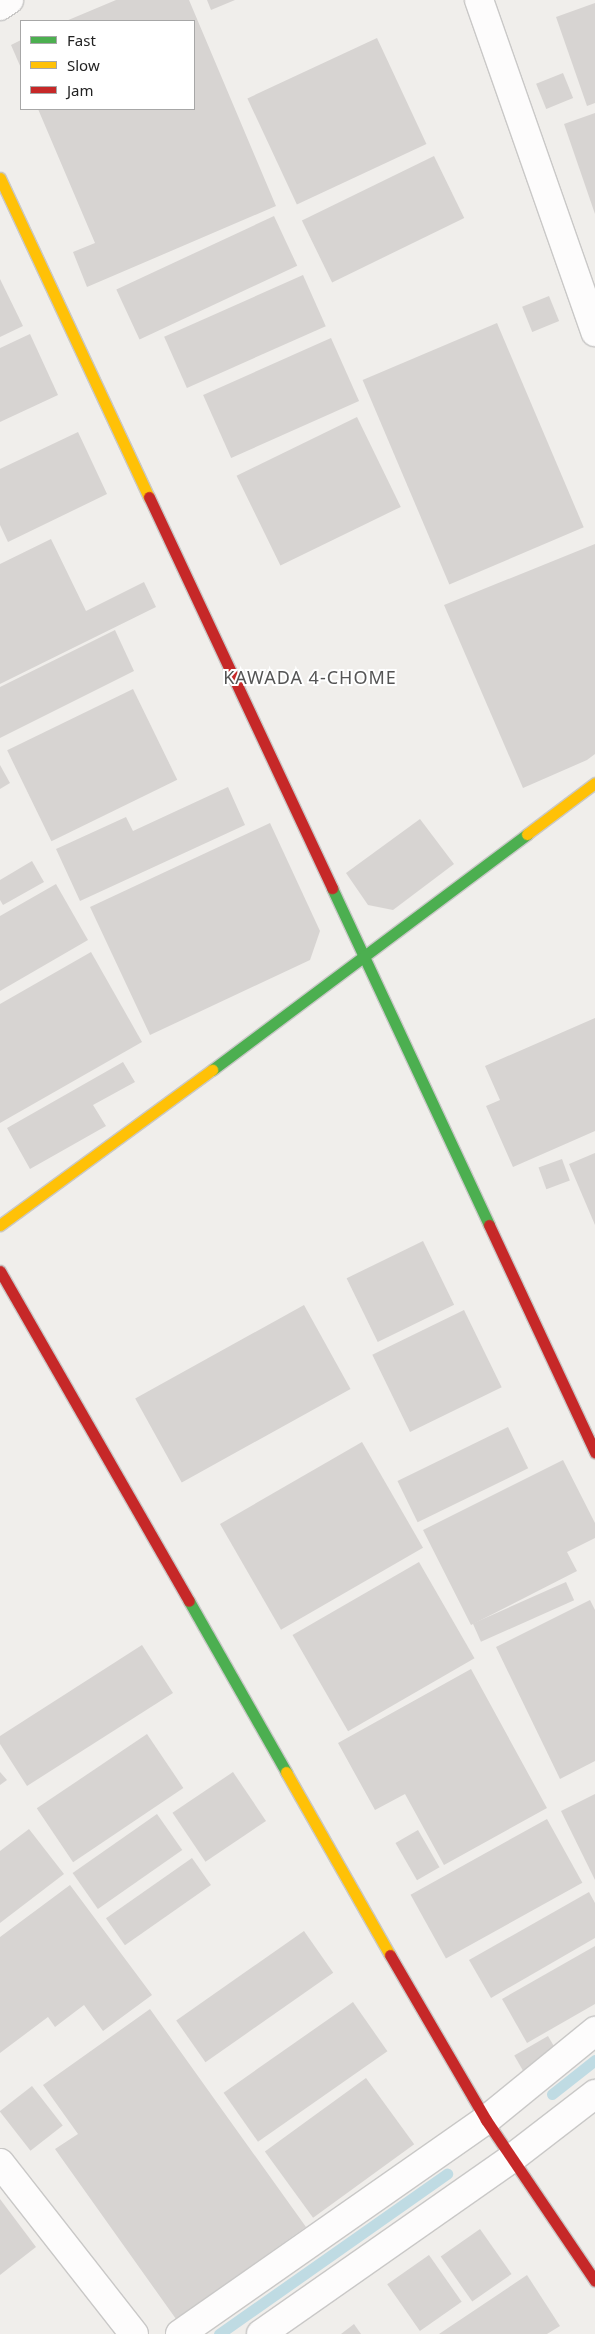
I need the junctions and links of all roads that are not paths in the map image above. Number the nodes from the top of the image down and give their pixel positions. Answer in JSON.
{"nodes":[{"id":1,"x":8,"y":0,"type":"edge"},
{"id":2,"x":479,"y":0,"type":"edge"},
{"id":3,"x":0,"y":6,"type":"edge"},
{"id":4,"x":0,"y":178,"type":"edge"},
{"id":5,"x":595,"y":332,"type":"edge"},
{"id":6,"x":595,"y":783,"type":"edge"},
{"id":7,"x":363,"y":959,"type":"junction"},
{"id":8,"x":0,"y":1225,"type":"edge"},
{"id":9,"x":0,"y":1271,"type":"edge"},
{"id":10,"x":595,"y":1452,"type":"edge"},
{"id":11,"x":595,"y":2031,"type":"edge"},
{"id":12,"x":595,"y":2094,"type":"edge"},
{"id":13,"x":486,"y":2120,"type":"junction"},
{"id":14,"x":512,"y":2158,"type":"junction"},
{"id":15,"x":0,"y":2163,"type":"edge"},
{"id":16,"x":595,"y":2281,"type":"edge"},
{"id":17,"x":134,"y":2334,"type":"edge"},
{"id":18,"x":180,"y":2334,"type":"edge"},
{"id":19,"x":261,"y":2334,"type":"edge"}],
"edges":[{"from":1,"to":3,"type":"street"},
{"from":2,"to":5,"type":"street"},
{"from":4,"to":7,"type":"street"},
{"from":6,"to":7,"type":"street"},
{"from":7,"to":8,"type":"street"},
{"from":7,"to":10,"type":"street"},
{"from":9,"to":13,"type":"street"},
{"from":11,"to":13,"type":"street"},
{"from":12,"to":14,"type":"street"},
{"from":13,"to":14,"type":"street"},
{"from":13,"to":18,"type":"street"},
{"from":14,"to":16,"type":"street"},
{"from":14,"to":19,"type":"street"},
{"from":15,"to":17,"type":"street"}]}
